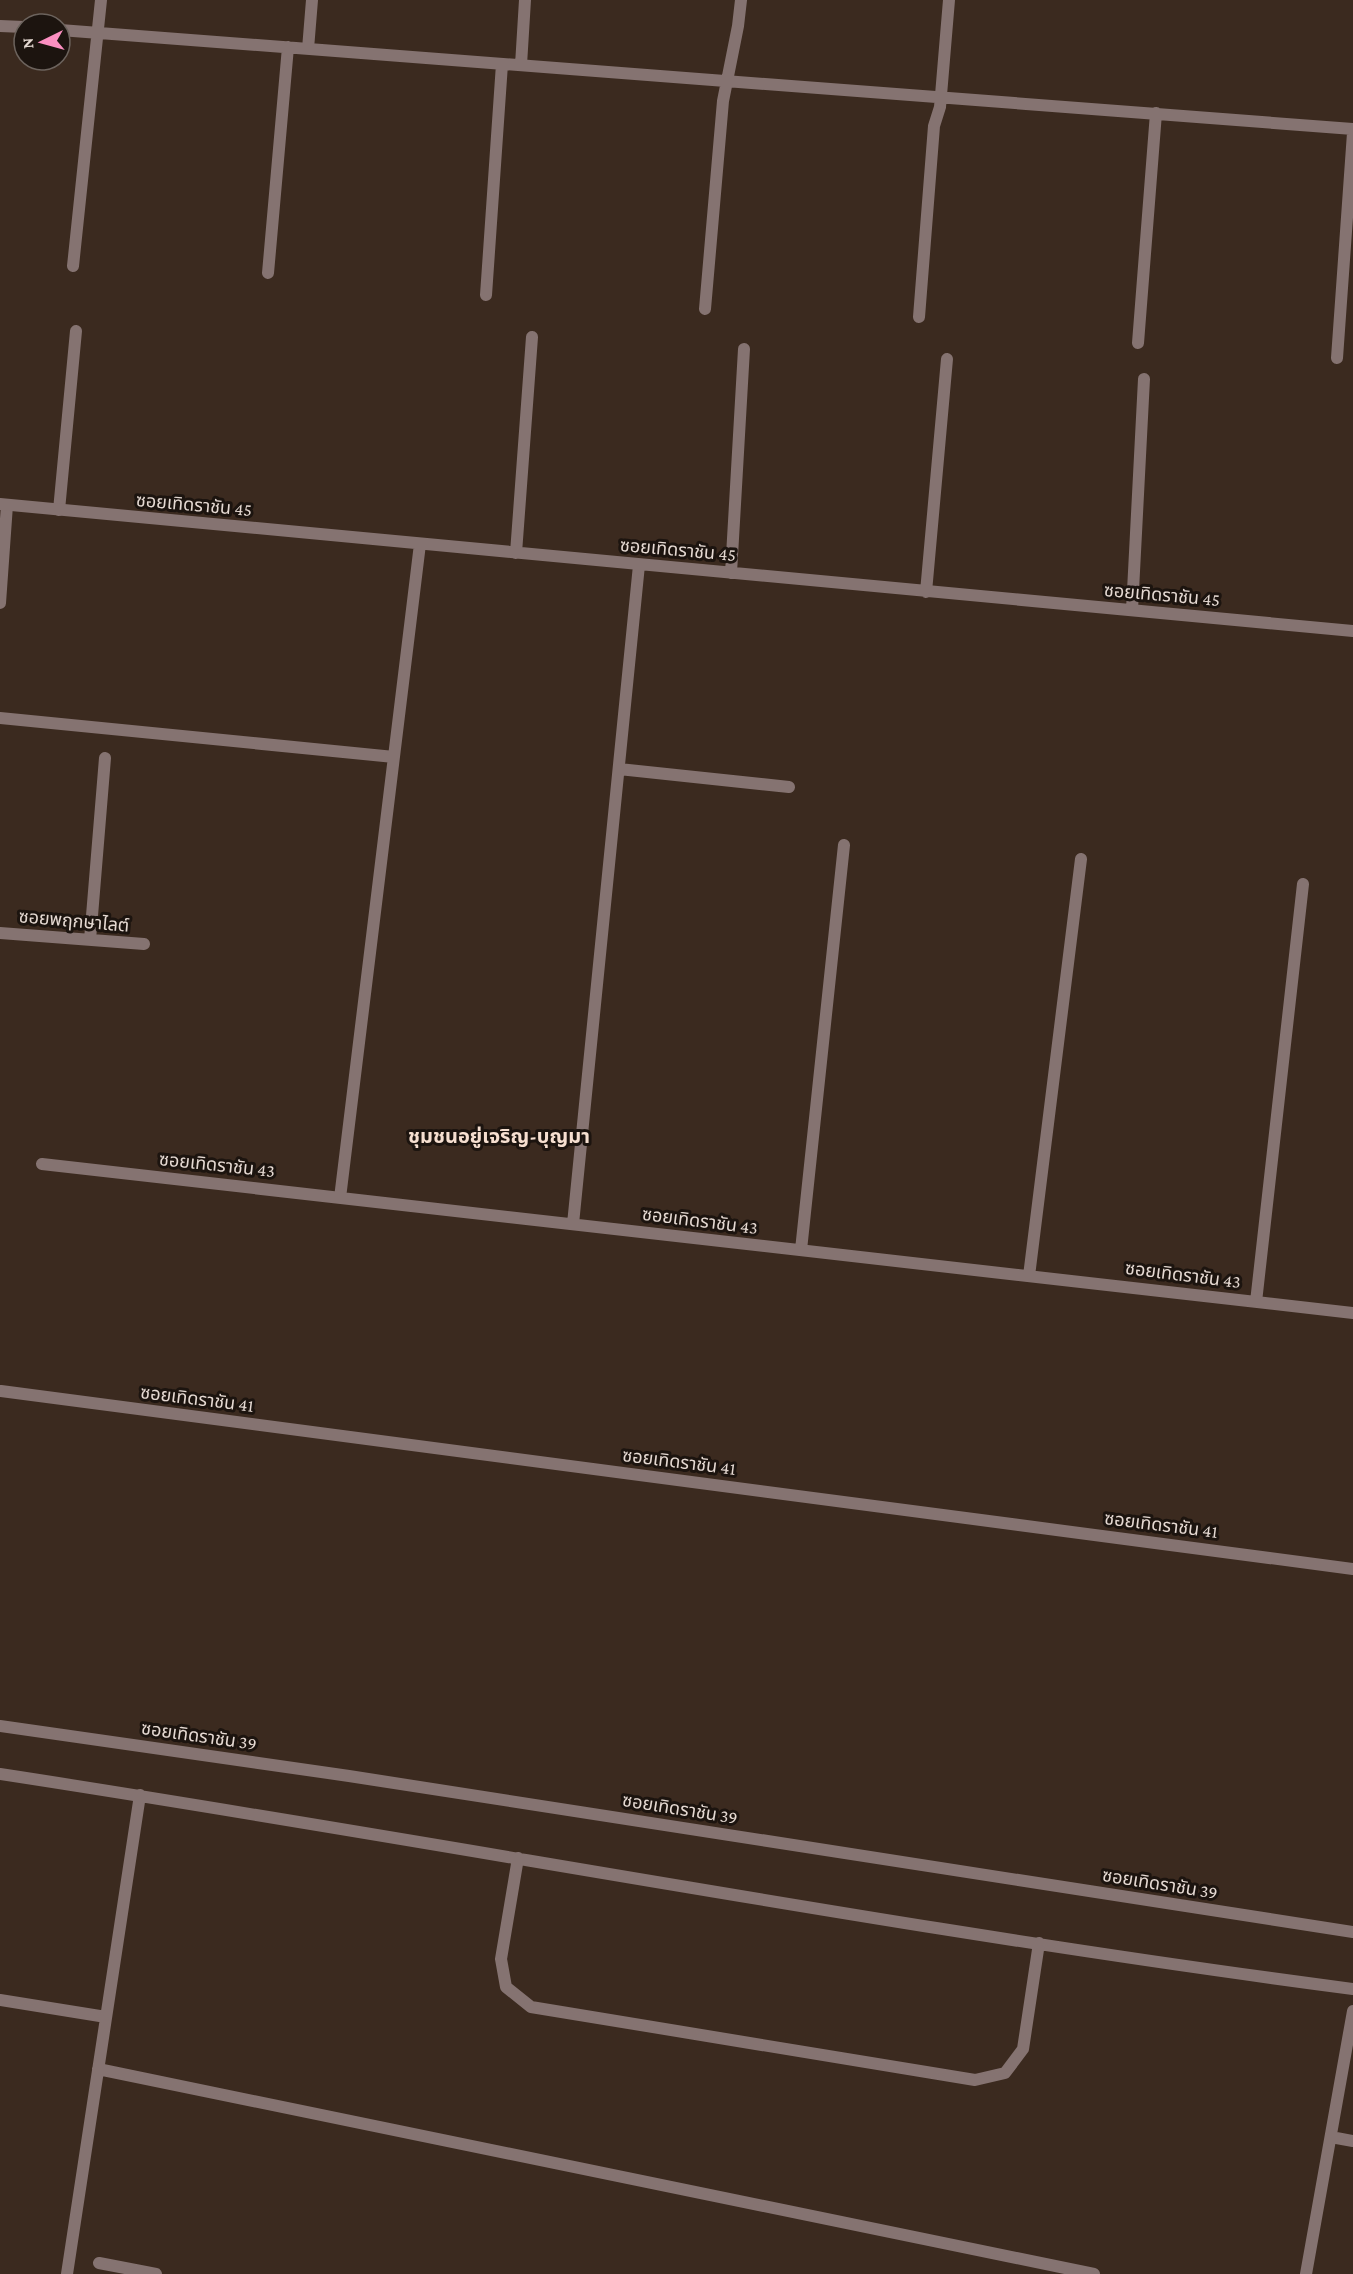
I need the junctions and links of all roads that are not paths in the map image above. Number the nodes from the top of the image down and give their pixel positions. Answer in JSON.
{"nodes":[{"id":1,"x":101,"y":0,"type":"edge"},
{"id":2,"x":312,"y":0,"type":"edge"},
{"id":3,"x":525,"y":0,"type":"edge"},
{"id":4,"x":741,"y":0,"type":"edge"},
{"id":5,"x":949,"y":0,"type":"edge"},
{"id":6,"x":72,"y":31,"type":"edge"},
{"id":7,"x":98,"y":33,"type":"junction"},
{"id":8,"x":288,"y":47,"type":"junction"},
{"id":9,"x":308,"y":49,"type":"junction"},
{"id":10,"x":501,"y":64,"type":"junction"},
{"id":11,"x":521,"y":65,"type":"junction"},
{"id":12,"x":726,"y":81,"type":"junction"},
{"id":13,"x":940,"y":97,"type":"junction"},
{"id":14,"x":1156,"y":114,"type":"junction"},
{"id":15,"x":1353,"y":131,"type":"edge"},
{"id":16,"x":73,"y":266,"type":"dead end"},
{"id":17,"x":268,"y":273,"type":"dead end"},
{"id":18,"x":486,"y":295,"type":"dead end"},
{"id":19,"x":705,"y":309,"type":"dead end"},
{"id":20,"x":920,"y":317,"type":"dead end"},
{"id":21,"x":76,"y":331,"type":"dead end"},
{"id":22,"x":532,"y":338,"type":"dead end"},
{"id":23,"x":1138,"y":343,"type":"dead end"},
{"id":24,"x":744,"y":349,"type":"dead end"},
{"id":25,"x":1337,"y":358,"type":"dead end"},
{"id":26,"x":947,"y":359,"type":"dead end"},
{"id":27,"x":1144,"y":379,"type":"dead end"},
{"id":28,"x":4,"y":505,"type":"edge"},
{"id":29,"x":59,"y":510,"type":"junction"},
{"id":30,"x":420,"y":544,"type":"junction"},
{"id":31,"x":516,"y":553,"type":"junction"},
{"id":32,"x":639,"y":565,"type":"junction"},
{"id":33,"x":731,"y":573,"type":"junction"},
{"id":34,"x":926,"y":592,"type":"junction"},
{"id":35,"x":0,"y":603,"type":"edge"},
{"id":36,"x":1132,"y":610,"type":"junction"},
{"id":37,"x":1353,"y":631,"type":"edge"},
{"id":38,"x":0,"y":718,"type":"edge"},
{"id":39,"x":394,"y":757,"type":"junction"},
{"id":40,"x":105,"y":758,"type":"dead end"},
{"id":41,"x":619,"y":769,"type":"junction"},
{"id":42,"x":789,"y":788,"type":"dead end"},
{"id":43,"x":844,"y":845,"type":"dead end"},
{"id":44,"x":1082,"y":859,"type":"dead end"},
{"id":45,"x":1303,"y":884,"type":"dead end"},
{"id":46,"x":0,"y":933,"type":"edge"},
{"id":47,"x":90,"y":940,"type":"junction"},
{"id":48,"x":144,"y":944,"type":"dead end"},
{"id":49,"x":42,"y":1164,"type":"dead end"},
{"id":50,"x":340,"y":1198,"type":"junction"},
{"id":51,"x":573,"y":1224,"type":"junction"},
{"id":52,"x":801,"y":1250,"type":"junction"},
{"id":53,"x":1029,"y":1276,"type":"junction"},
{"id":54,"x":1256,"y":1302,"type":"junction"},
{"id":55,"x":1353,"y":1313,"type":"edge"},
{"id":56,"x":1,"y":1391,"type":"edge"},
{"id":57,"x":1353,"y":1569,"type":"edge"},
{"id":58,"x":0,"y":1726,"type":"edge"},
{"id":59,"x":0,"y":1774,"type":"edge"},
{"id":60,"x":140,"y":1795,"type":"junction"},
{"id":61,"x":518,"y":1858,"type":"junction"},
{"id":62,"x":1353,"y":1932,"type":"edge"},
{"id":63,"x":1039,"y":1943,"type":"junction"},
{"id":64,"x":1353,"y":1989,"type":"edge"},
{"id":65,"x":0,"y":2000,"type":"edge"},
{"id":66,"x":1353,"y":2011,"type":"edge"},
{"id":67,"x":106,"y":2016,"type":"junction"},
{"id":68,"x":98,"y":2069,"type":"junction"},
{"id":69,"x":1331,"y":2137,"type":"junction"},
{"id":70,"x":1353,"y":2140,"type":"edge"},
{"id":71,"x":99,"y":2263,"type":"dead end"},
{"id":72,"x":67,"y":2274,"type":"edge"},
{"id":73,"x":156,"y":2274,"type":"edge"},
{"id":74,"x":1094,"y":2274,"type":"edge"},
{"id":75,"x":1306,"y":2274,"type":"edge"}],
"edges":[{"from":1,"to":7,"type":"street"},
{"from":2,"to":9,"type":"street"},
{"from":3,"to":11,"type":"street"},
{"from":4,"to":12,"type":"street"},
{"from":5,"to":13,"type":"street"},
{"from":6,"to":7,"type":"street"},
{"from":7,"to":8,"type":"street"},
{"from":7,"to":16,"type":"street"},
{"from":8,"to":9,"type":"street"},
{"from":8,"to":17,"type":"street"},
{"from":9,"to":10,"type":"street"},
{"from":10,"to":11,"type":"street"},
{"from":10,"to":18,"type":"street"},
{"from":11,"to":12,"type":"street"},
{"from":12,"to":13,"type":"street"},
{"from":12,"to":19,"type":"street"},
{"from":13,"to":14,"type":"street"},
{"from":13,"to":20,"type":"street"},
{"from":14,"to":15,"type":"street"},
{"from":14,"to":23,"type":"street"},
{"from":15,"to":25,"type":"street"},
{"from":21,"to":29,"type":"street"},
{"from":22,"to":31,"type":"street"},
{"from":24,"to":33,"type":"street"},
{"from":26,"to":34,"type":"street"},
{"from":27,"to":36,"type":"street"},
{"from":28,"to":29,"type":"street","name":"ซอยเทิดราชัน 45"},
{"from":28,"to":35,"type":"street"},
{"from":29,"to":30,"type":"street","name":"ซอยเทิดราชัน 45"},
{"from":30,"to":31,"type":"street","name":"ซอยเทิดราชัน 45"},
{"from":30,"to":39,"type":"street"},
{"from":31,"to":32,"type":"street","name":"ซอยเทิดราชัน 45"},
{"from":32,"to":33,"type":"street","name":"ซอยเทิดราชัน 45"},
{"from":32,"to":41,"type":"street"},
{"from":33,"to":34,"type":"street","name":"ซอยเทิดราชัน 45"},
{"from":34,"to":36,"type":"street","name":"ซอยเทิดราชัน 45"},
{"from":36,"to":37,"type":"street","name":"ซอยเทิดราชัน 45"},
{"from":38,"to":39,"type":"street"},
{"from":39,"to":50,"type":"street"},
{"from":40,"to":47,"type":"street"},
{"from":41,"to":42,"type":"street"},
{"from":41,"to":51,"type":"street"},
{"from":43,"to":52,"type":"street"},
{"from":44,"to":53,"type":"street"},
{"from":45,"to":54,"type":"street"},
{"from":46,"to":47,"type":"street","name":"ซอยพฤกษาไลต์"},
{"from":47,"to":48,"type":"street","name":"ซอยพฤกษาไลต์"},
{"from":49,"to":50,"type":"street","name":"ซอยเทิดราชัน 43"},
{"from":50,"to":51,"type":"street","name":"ซอยเทิดราชัน 43"},
{"from":51,"to":52,"type":"street","name":"ซอยเทิดราชัน 43"},
{"from":52,"to":53,"type":"street","name":"ซอยเทิดราชัน 43"},
{"from":53,"to":54,"type":"street","name":"ซอยเทิดราชัน 43"},
{"from":54,"to":55,"type":"street","name":"ซอยเทิดราชัน 43"},
{"from":56,"to":57,"type":"street","name":"ซอยเทิดราชัน 41"},
{"from":58,"to":62,"type":"street","name":"ซอยเทิดราชัน 39"},
{"from":59,"to":60,"type":"street"},
{"from":60,"to":61,"type":"street"},
{"from":60,"to":67,"type":"street"},
{"from":61,"to":63,"type":"street"},
{"from":61,"to":63,"type":"street"},
{"from":63,"to":64,"type":"street"},
{"from":65,"to":67,"type":"street"},
{"from":66,"to":69,"type":"street"},
{"from":67,"to":68,"type":"street"},
{"from":68,"to":72,"type":"street"},
{"from":68,"to":74,"type":"street"},
{"from":69,"to":70,"type":"street"},
{"from":69,"to":75,"type":"street"},
{"from":71,"to":73,"type":"street"}]}
